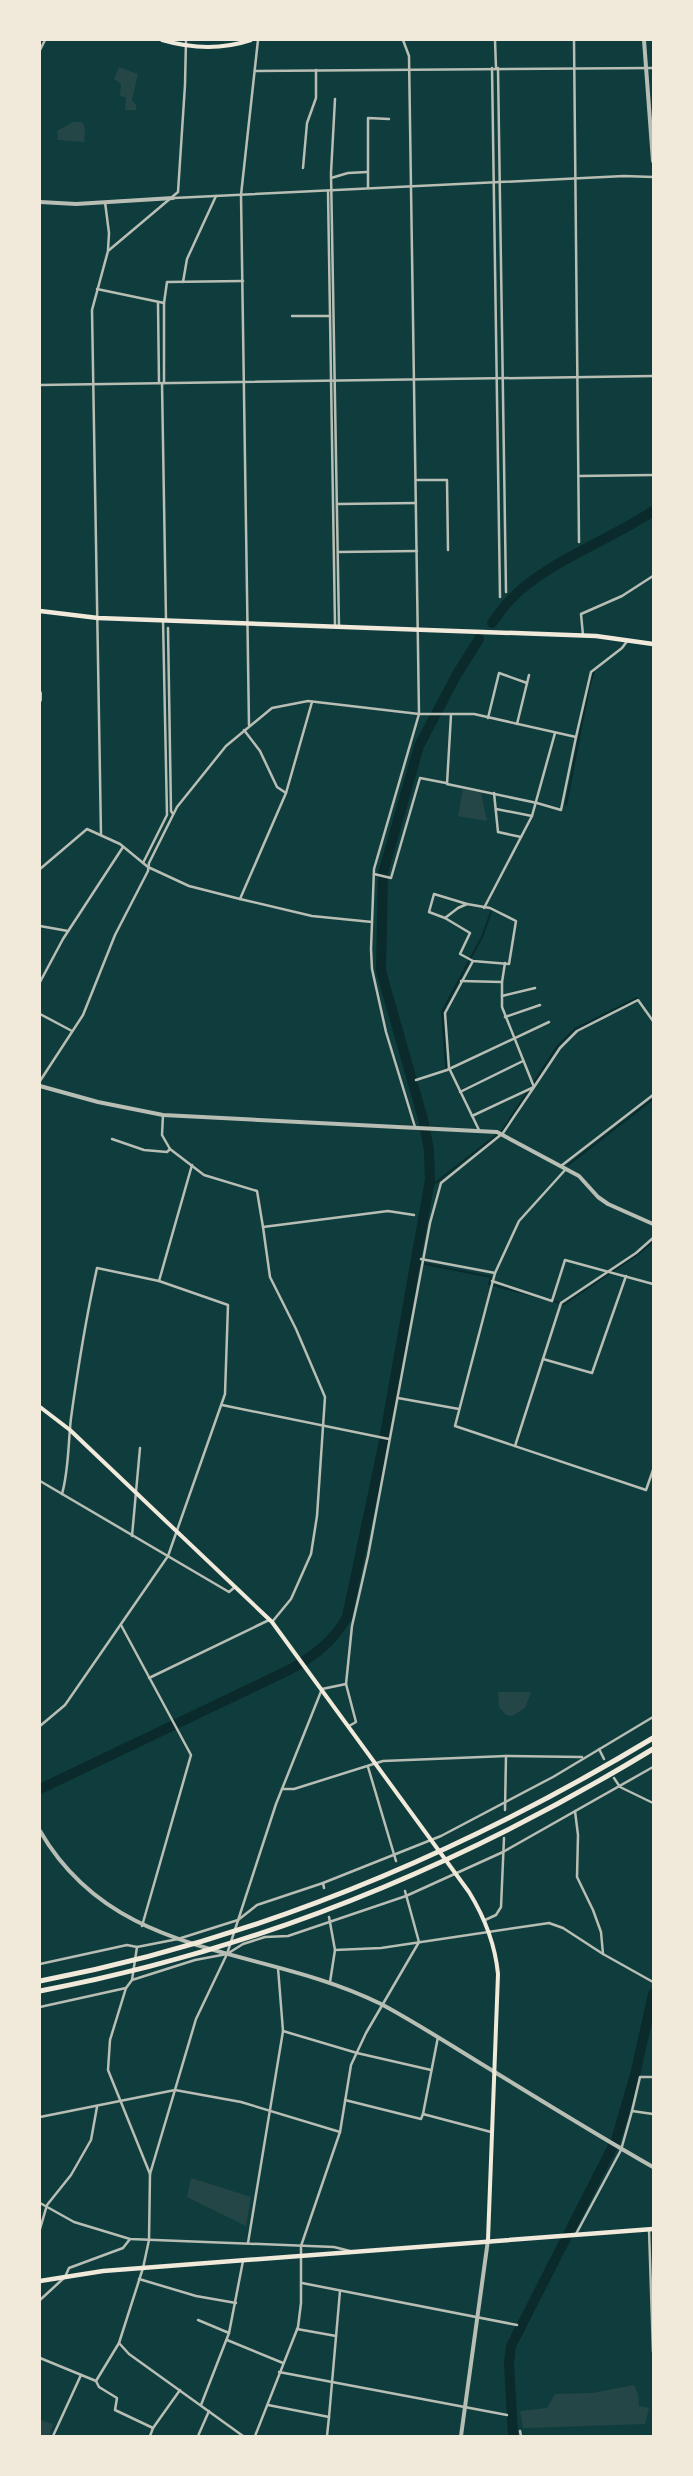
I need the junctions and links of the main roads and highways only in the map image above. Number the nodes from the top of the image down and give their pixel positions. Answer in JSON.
{"nodes":[{"id":1,"x":162,"y":40,"type":"edge"},
{"id":2,"x":251,"y":40,"type":"edge"},
{"id":3,"x":40,"y":610,"type":"edge"},
{"id":4,"x":651,"y":644,"type":"edge"},
{"id":5,"x":40,"y":1407,"type":"edge"},
{"id":6,"x":653,"y":1738,"type":"edge"},
{"id":7,"x":653,"y":1749,"type":"edge"},
{"id":8,"x":40,"y":1981,"type":"edge"},
{"id":9,"x":40,"y":1991,"type":"edge"},
{"id":10,"x":651,"y":2229,"type":"edge"},
{"id":11,"x":488,"y":2240,"type":"junction"},
{"id":12,"x":40,"y":2281,"type":"edge"}],
"edges":[{"from":1,"to":2,"type":"main road"},
{"from":3,"to":4,"type":"highway"},
{"from":5,"to":11,"type":"main road"},
{"from":6,"to":8,"type":"highway"},
{"from":7,"to":9,"type":"highway"},
{"from":10,"to":11,"type":"highway"},
{"from":11,"to":12,"type":"highway"}]}
